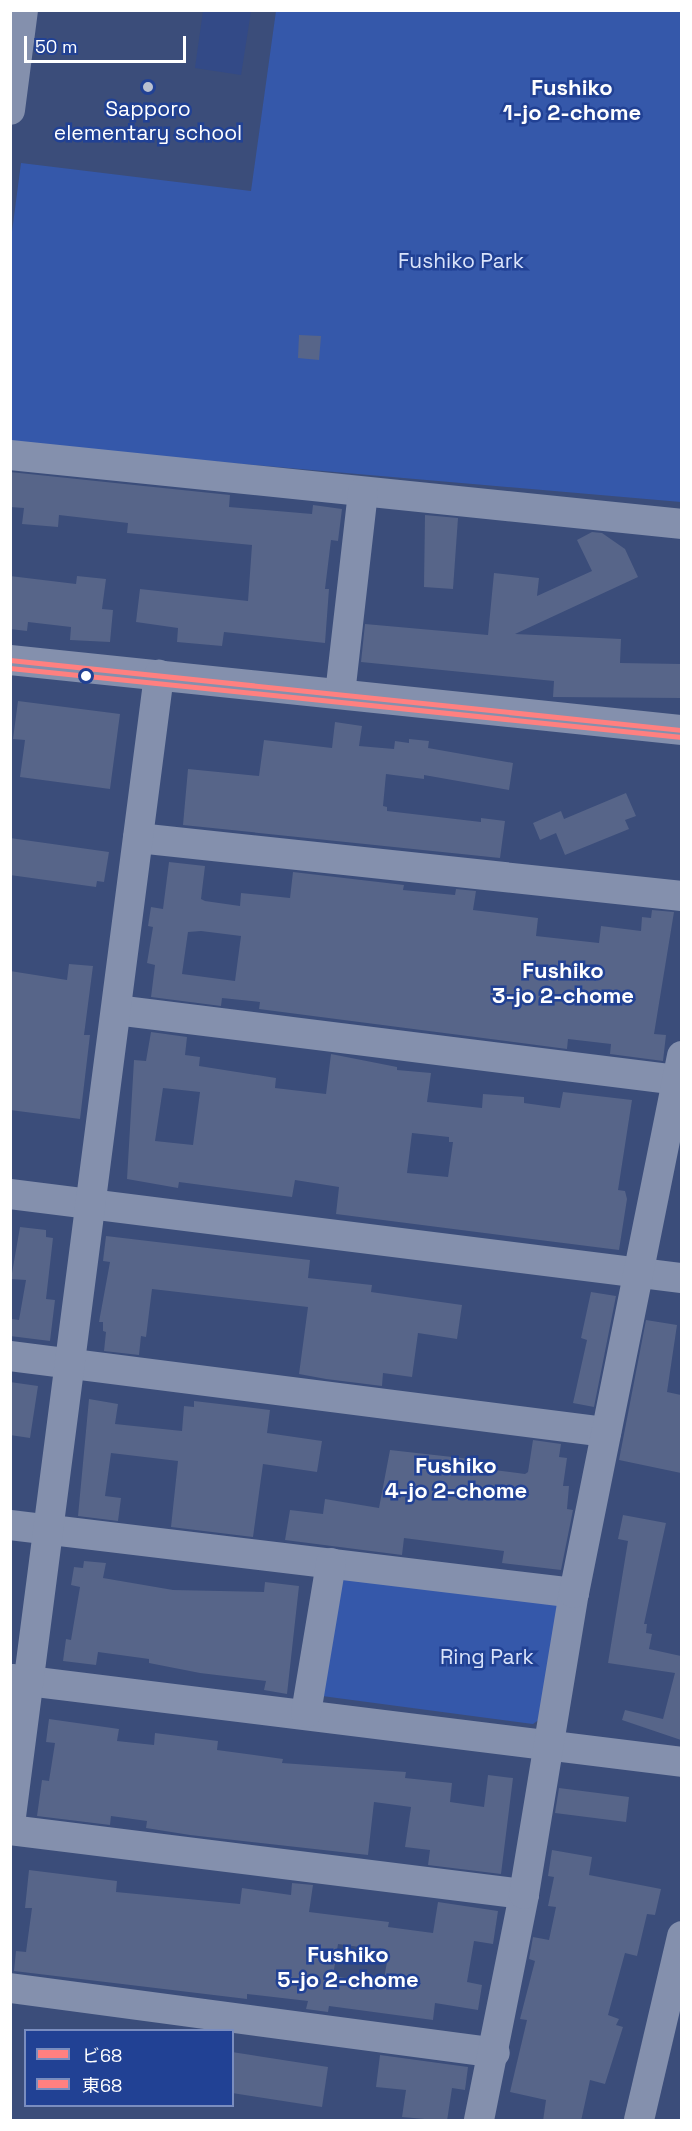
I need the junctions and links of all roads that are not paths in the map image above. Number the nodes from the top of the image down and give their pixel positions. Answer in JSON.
{"nodes":[{"id":1,"x":23,"y":10,"type":"edge"},
{"id":2,"x":10,"y":110,"type":"edge"},
{"id":3,"x":10,"y":455,"type":"edge"},
{"id":4,"x":363,"y":492,"type":"junction"},
{"id":5,"x":681,"y":524,"type":"edge"},
{"id":6,"x":10,"y":660,"type":"edge"},
{"id":7,"x":159,"y":675,"type":"junction"},
{"id":8,"x":340,"y":694,"type":"junction"},
{"id":9,"x":681,"y":730,"type":"edge"},
{"id":10,"x":138,"y":837,"type":"junction"},
{"id":11,"x":681,"y":896,"type":"edge"},
{"id":12,"x":116,"y":1010,"type":"junction"},
{"id":13,"x":679,"y":1068,"type":"edge"},
{"id":14,"x":10,"y":1194,"type":"edge"},
{"id":15,"x":92,"y":1204,"type":"junction"},
{"id":16,"x":637,"y":1272,"type":"junction"},
{"id":17,"x":681,"y":1278,"type":"edge"},
{"id":18,"x":10,"y":1356,"type":"edge"},
{"id":19,"x":72,"y":1364,"type":"junction"},
{"id":20,"x":606,"y":1432,"type":"junction"},
{"id":21,"x":10,"y":1525,"type":"edge"},
{"id":22,"x":50,"y":1529,"type":"junction"},
{"id":23,"x":331,"y":1563,"type":"junction"},
{"id":24,"x":574,"y":1593,"type":"junction"},
{"id":25,"x":21,"y":1680,"type":"edge"},
{"id":26,"x":306,"y":1713,"type":"junction"},
{"id":27,"x":546,"y":1745,"type":"junction"},
{"id":28,"x":681,"y":1762,"type":"edge"},
{"id":29,"x":10,"y":1824,"type":"edge"},
{"id":30,"x":10,"y":1830,"type":"edge"},
{"id":31,"x":525,"y":1894,"type":"junction"},
{"id":32,"x":681,"y":1936,"type":"edge"},
{"id":33,"x":678,"y":1970,"type":"edge"},
{"id":34,"x":10,"y":1988,"type":"edge"},
{"id":35,"x":495,"y":2053,"type":"junction"},
{"id":36,"x":479,"y":2121,"type":"edge"},
{"id":37,"x":639,"y":2121,"type":"edge"}],
"edges":[{"from":1,"to":2,"type":"street"},
{"from":3,"to":4,"type":"street"},
{"from":4,"to":5,"type":"street"},
{"from":4,"to":8,"type":"street"},
{"from":6,"to":7,"type":"street"},
{"from":7,"to":8,"type":"street"},
{"from":7,"to":10,"type":"street"},
{"from":8,"to":9,"type":"street"},
{"from":10,"to":11,"type":"street"},
{"from":10,"to":12,"type":"street"},
{"from":12,"to":13,"type":"street"},
{"from":12,"to":15,"type":"street"},
{"from":13,"to":16,"type":"street"},
{"from":14,"to":15,"type":"street"},
{"from":15,"to":16,"type":"street"},
{"from":15,"to":19,"type":"street"},
{"from":16,"to":17,"type":"street"},
{"from":16,"to":20,"type":"street"},
{"from":18,"to":19,"type":"street"},
{"from":19,"to":20,"type":"street"},
{"from":19,"to":22,"type":"street"},
{"from":20,"to":24,"type":"street"},
{"from":21,"to":22,"type":"street"},
{"from":22,"to":23,"type":"street"},
{"from":22,"to":25,"type":"street"},
{"from":23,"to":24,"type":"street"},
{"from":23,"to":26,"type":"street"},
{"from":24,"to":27,"type":"street"},
{"from":25,"to":26,"type":"street"},
{"from":25,"to":29,"type":"street"},
{"from":26,"to":27,"type":"street"},
{"from":27,"to":28,"type":"street"},
{"from":27,"to":31,"type":"street"},
{"from":30,"to":31,"type":"street"},
{"from":31,"to":35,"type":"street"},
{"from":32,"to":33,"type":"street"},
{"from":33,"to":37,"type":"street"},
{"from":34,"to":35,"type":"street"},
{"from":35,"to":36,"type":"street"}]}
